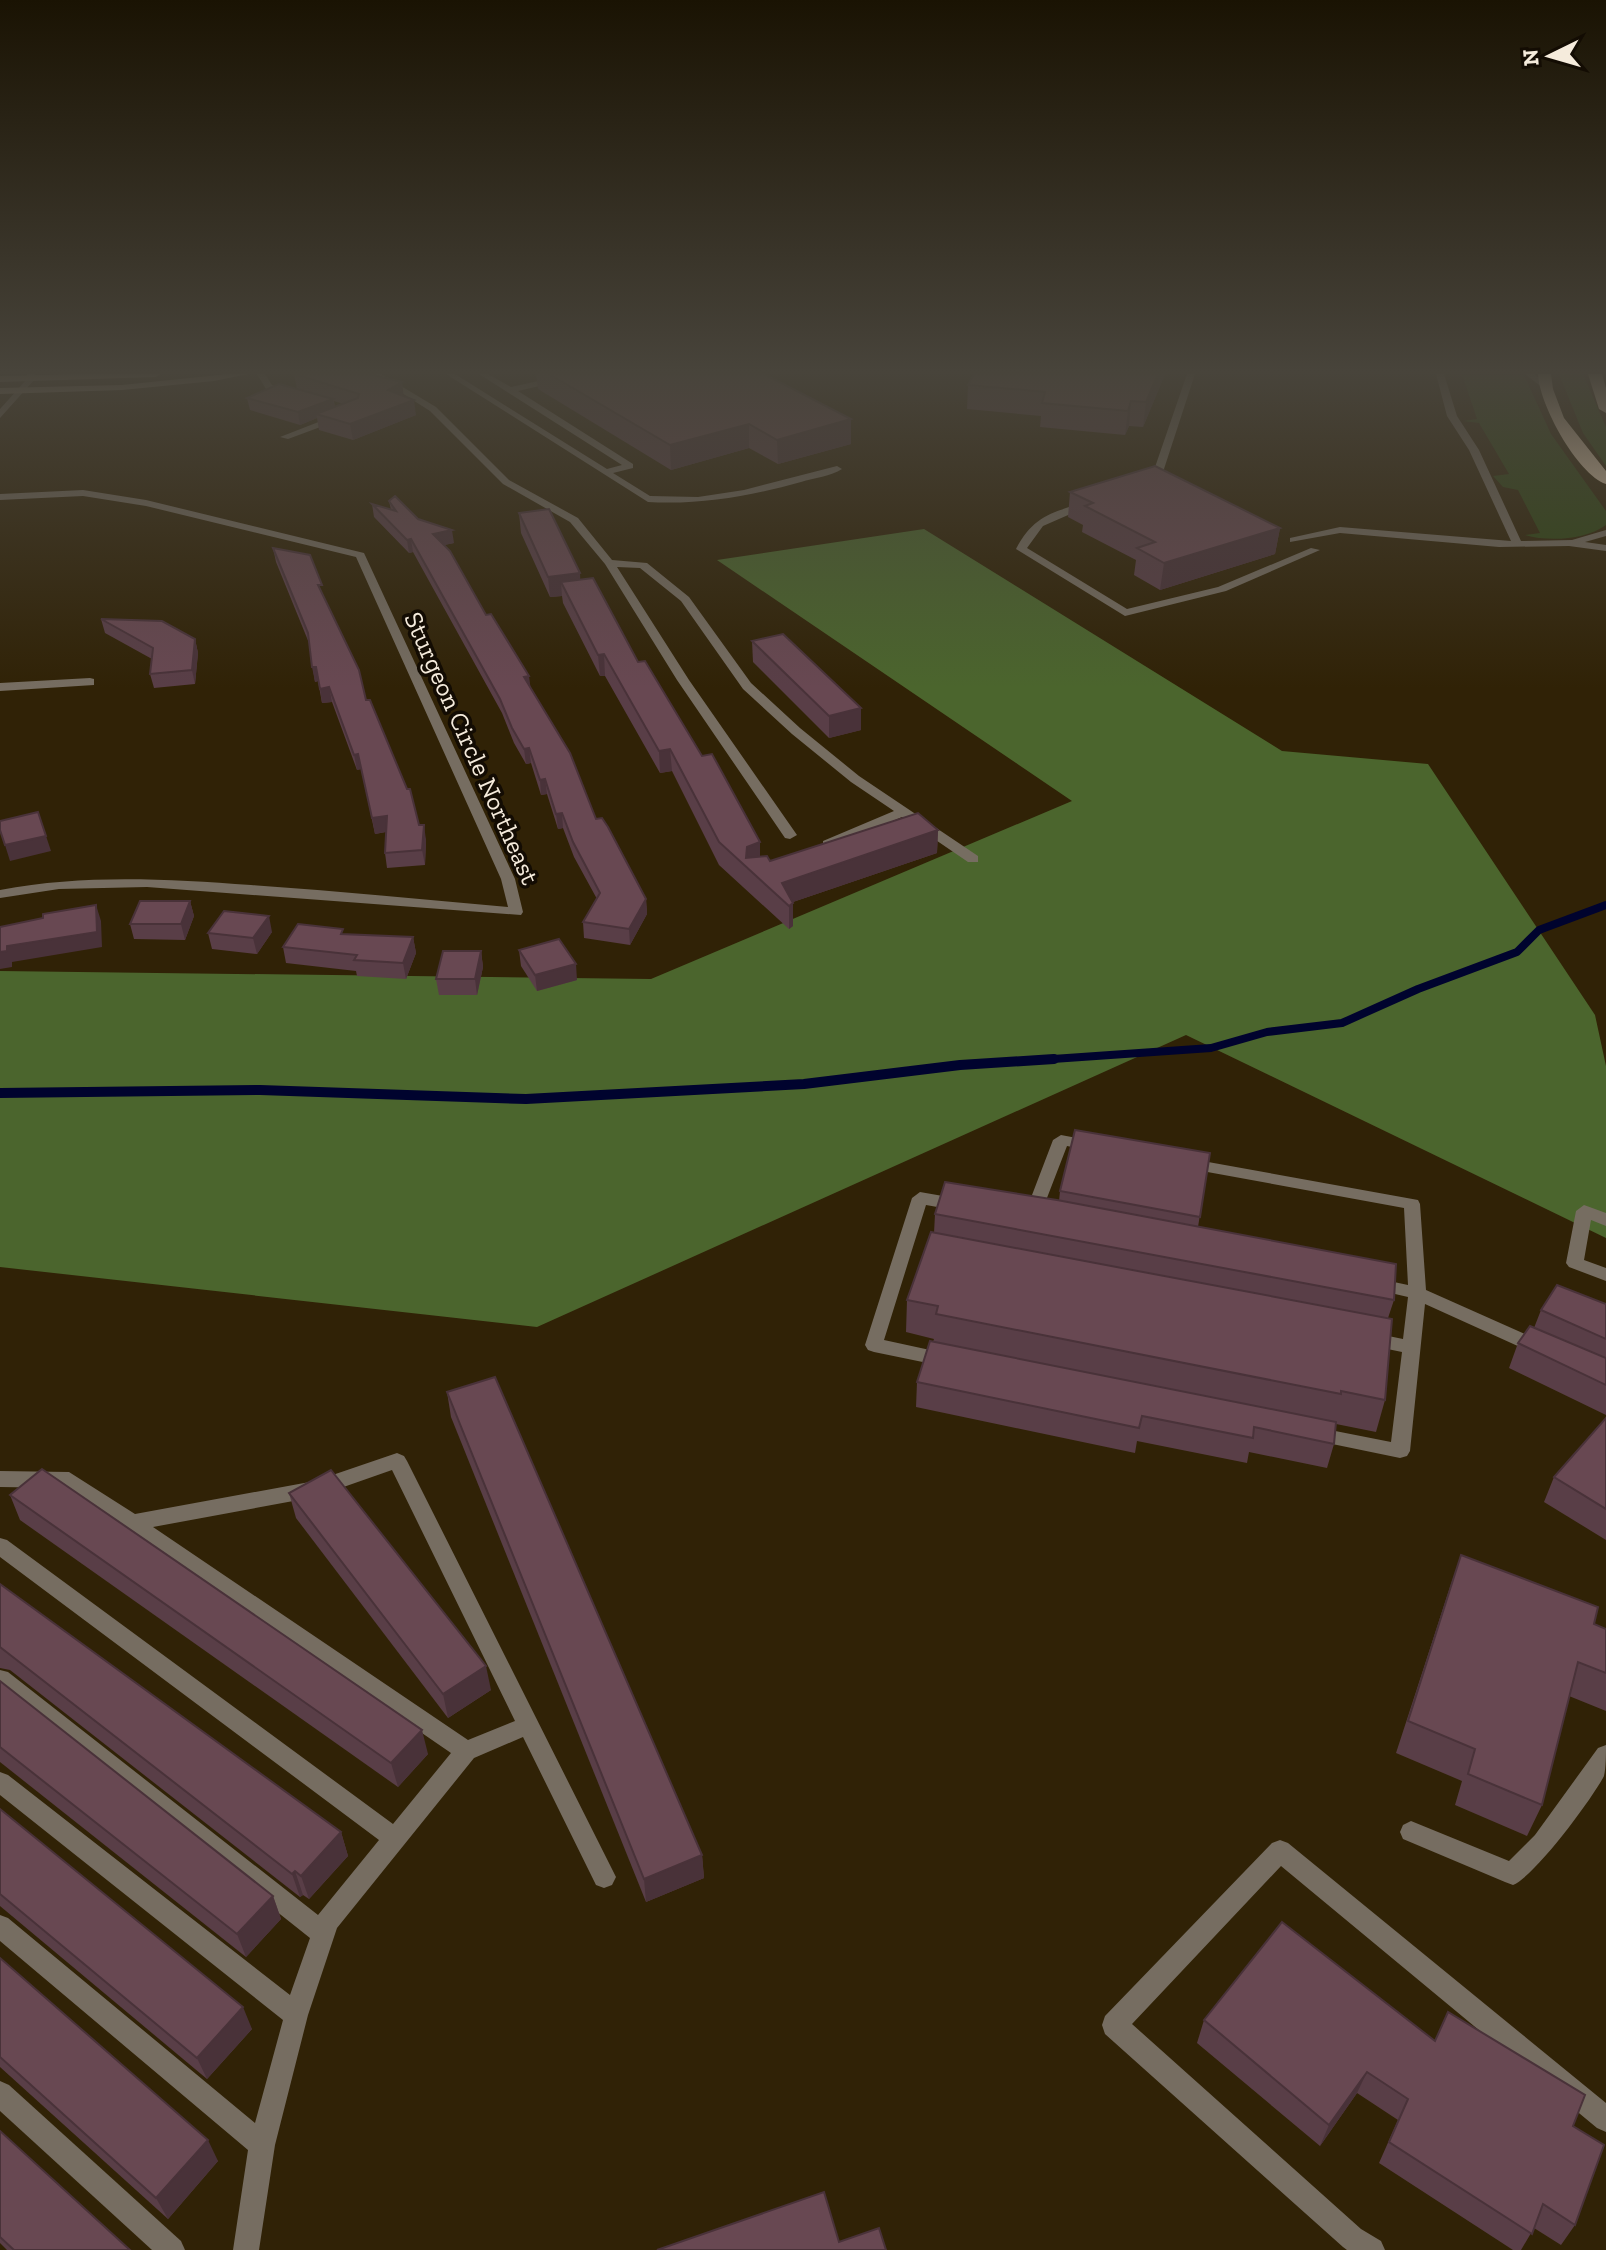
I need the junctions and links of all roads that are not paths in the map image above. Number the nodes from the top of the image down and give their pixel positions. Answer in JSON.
{"nodes":[{"id":1,"x":503,"y":479,"type":"edge"},
{"id":2,"x":616,"y":479,"type":"edge"},
{"id":3,"x":799,"y":479,"type":"edge"},
{"id":4,"x":1487,"y":479,"type":"edge"},
{"id":5,"x":1168,"y":480,"type":"joint"},
{"id":6,"x":1154,"y":484,"type":"edge"},
{"id":7,"x":1180,"y":488,"type":"edge"},
{"id":8,"x":0,"y":497,"type":"edge"},
{"id":9,"x":1099,"y":501,"type":"edge"},
{"id":10,"x":1280,"y":533,"type":"dead end"},
{"id":11,"x":1606,"y":533,"type":"edge"},
{"id":12,"x":1294,"y":540,"type":"junction"},
{"id":13,"x":1517,"y":543,"type":"junction"},
{"id":14,"x":1569,"y":543,"type":"junction"},
{"id":15,"x":1606,"y":548,"type":"edge"},
{"id":16,"x":609,"y":563,"type":"junction"},
{"id":17,"x":90,"y":682,"type":"dead end"},
{"id":18,"x":0,"y":687,"type":"edge"},
{"id":19,"x":903,"y":812,"type":"junction"},
{"id":20,"x":790,"y":835,"type":"dead end"},
{"id":21,"x":808,"y":853,"type":"edge"},
{"id":22,"x":973,"y":859,"type":"dead end"},
{"id":23,"x":0,"y":894,"type":"edge"},
{"id":24,"x":1107,"y":1149,"type":"edge"},
{"id":25,"x":1168,"y":1160,"type":"edge"},
{"id":26,"x":976,"y":1208,"type":"edge"},
{"id":27,"x":1031,"y":1219,"type":"edge"},
{"id":28,"x":1606,"y":1220,"type":"edge"},
{"id":29,"x":1606,"y":1275,"type":"edge"},
{"id":30,"x":1355,"y":1281,"type":"edge"},
{"id":31,"x":1417,"y":1293,"type":"junction"},
{"id":32,"x":1349,"y":1336,"type":"edge"},
{"id":33,"x":1411,"y":1347,"type":"junction"},
{"id":34,"x":1562,"y":1359,"type":"edge"},
{"id":35,"x":967,"y":1364,"type":"edge"},
{"id":36,"x":1291,"y":1429,"type":"edge"},
{"id":37,"x":0,"y":1479,"type":"edge"},
{"id":38,"x":131,"y":1523,"type":"junction"},
{"id":39,"x":0,"y":1546,"type":"edge"},
{"id":40,"x":0,"y":1679,"type":"edge"},
{"id":41,"x":529,"y":1725,"type":"junction"},
{"id":42,"x":466,"y":1751,"type":"junction"},
{"id":43,"x":1606,"y":1755,"type":"edge"},
{"id":44,"x":0,"y":1782,"type":"edge"},
{"id":45,"x":1411,"y":1832,"type":"dead end"},
{"id":46,"x":394,"y":1838,"type":"junction"},
{"id":47,"x":604,"y":1877,"type":"dead end"},
{"id":48,"x":0,"y":1926,"type":"edge"},
{"id":49,"x":323,"y":1934,"type":"junction"},
{"id":50,"x":296,"y":2015,"type":"junction"},
{"id":51,"x":0,"y":2094,"type":"edge"},
{"id":52,"x":1606,"y":2119,"type":"edge"},
{"id":53,"x":262,"y":2145,"type":"junction"},
{"id":54,"x":172,"y":2250,"type":"edge"},
{"id":55,"x":246,"y":2250,"type":"edge"},
{"id":56,"x":1372,"y":2250,"type":"edge"}],
"edges":[{"from":1,"to":16,"type":"street"},
{"from":2,"to":3,"type":"street"},
{"from":4,"to":13,"type":"street"},
{"from":5,"to":6,"type":"street"},
{"from":5,"to":7,"type":"street"},
{"from":8,"to":23,"type":"street","name":"Sturgeon Circle Northeast"},
{"from":9,"to":12,"type":"street"},
{"from":10,"to":12,"type":"street"},
{"from":11,"to":14,"type":"street"},
{"from":12,"to":13,"type":"street"},
{"from":13,"to":14,"type":"street"},
{"from":14,"to":15,"type":"street"},
{"from":16,"to":19,"type":"street"},
{"from":16,"to":20,"type":"street"},
{"from":17,"to":18,"type":"street"},
{"from":19,"to":21,"type":"street"},
{"from":19,"to":22,"type":"street"},
{"from":24,"to":27,"type":"street"},
{"from":25,"to":31,"type":"street"},
{"from":26,"to":35,"type":"street"},
{"from":28,"to":29,"type":"street"},
{"from":30,"to":31,"type":"street"},
{"from":31,"to":33,"type":"street"},
{"from":31,"to":34,"type":"street"},
{"from":32,"to":33,"type":"street"},
{"from":33,"to":36,"type":"street"},
{"from":37,"to":38,"type":"street"},
{"from":38,"to":41,"type":"street"},
{"from":38,"to":42,"type":"street"},
{"from":39,"to":46,"type":"street"},
{"from":40,"to":49,"type":"street"},
{"from":41,"to":42,"type":"street"},
{"from":41,"to":47,"type":"street"},
{"from":42,"to":46,"type":"street"},
{"from":43,"to":45,"type":"street"},
{"from":44,"to":50,"type":"street"},
{"from":46,"to":49,"type":"street"},
{"from":48,"to":53,"type":"street"},
{"from":49,"to":50,"type":"street"},
{"from":50,"to":53,"type":"street"},
{"from":51,"to":54,"type":"street"},
{"from":52,"to":56,"type":"street"},
{"from":53,"to":55,"type":"street"}]}
